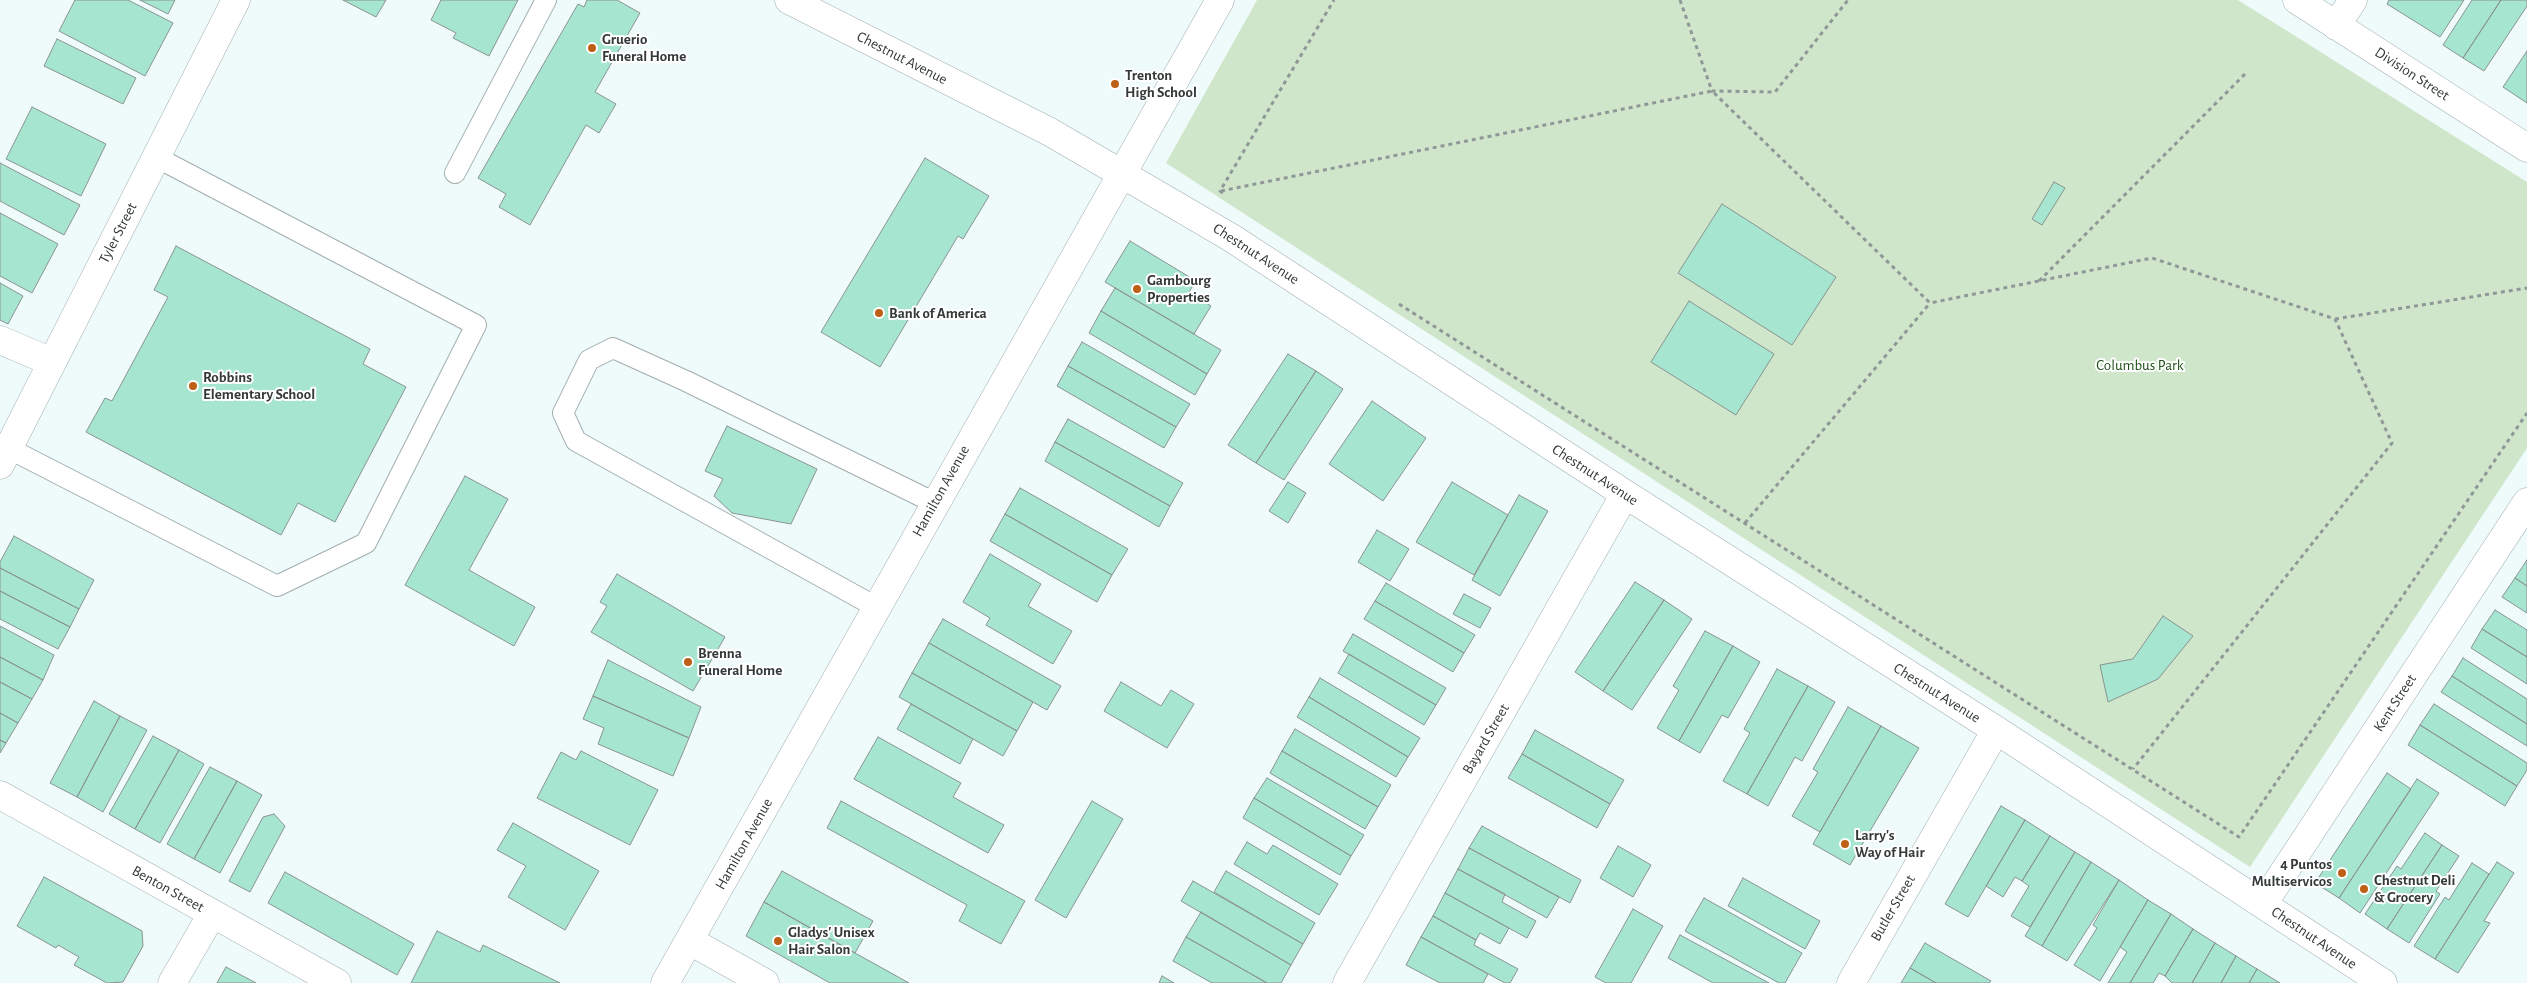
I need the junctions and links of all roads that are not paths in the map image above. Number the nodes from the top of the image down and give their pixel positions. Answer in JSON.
{"nodes":[{"id":1,"x":236,"y":0,"type":"edge"},
{"id":2,"x":546,"y":0,"type":"edge"},
{"id":3,"x":789,"y":0,"type":"edge"},
{"id":4,"x":1220,"y":0,"type":"edge"},
{"id":5,"x":2297,"y":0,"type":"edge"},
{"id":6,"x":2352,"y":0,"type":"edge"},
{"id":7,"x":2336,"y":26,"type":"junction"},
{"id":8,"x":2527,"y":148,"type":"edge"},
{"id":9,"x":156,"y":157,"type":"junction"},
{"id":10,"x":455,"y":173,"type":"dead end"},
{"id":11,"x":1123,"y":173,"type":"junction"},
{"id":12,"x":0,"y":340,"type":"edge"},
{"id":13,"x":52,"y":362,"type":"junction"},
{"id":14,"x":4,"y":457,"type":"edge"},
{"id":15,"x":1625,"y":494,"type":"junction"},
{"id":16,"x":2527,"y":502,"type":"edge"},
{"id":17,"x":934,"y":503,"type":"junction"},
{"id":18,"x":876,"y":606,"type":"junction"},
{"id":19,"x":1996,"y":730,"type":"junction"},
{"id":20,"x":0,"y":795,"type":"edge"},
{"id":21,"x":2263,"y":904,"type":"junction"},
{"id":22,"x":212,"y":914,"type":"junction"},
{"id":23,"x":690,"y":941,"type":"junction"},
{"id":24,"x":2367,"y":979,"type":"edge"},
{"id":25,"x":172,"y":983,"type":"edge"},
{"id":26,"x":337,"y":983,"type":"edge"},
{"id":27,"x":665,"y":983,"type":"edge"},
{"id":28,"x":765,"y":983,"type":"edge"},
{"id":29,"x":1347,"y":983,"type":"edge"},
{"id":30,"x":1851,"y":983,"type":"edge"}],
"edges":[{"from":1,"to":9,"type":"street","name":"Tyler Street"},
{"from":2,"to":10,"type":"lane"},
{"from":3,"to":11,"type":"street","name":"Chestnut Avenue"},
{"from":4,"to":11,"type":"street","name":"Hamilton Avenue"},
{"from":5,"to":7,"type":"street","name":"Division Street"},
{"from":6,"to":7,"type":"street"},
{"from":7,"to":8,"type":"street","name":"Division Street"},
{"from":9,"to":13,"type":"street","name":"Tyler Street"},
{"from":9,"to":14,"type":"lane"},
{"from":11,"to":15,"type":"street","name":"Chestnut Avenue"},
{"from":11,"to":17,"type":"street","name":"Hamilton Avenue"},
{"from":12,"to":13,"type":"street"},
{"from":13,"to":14,"type":"street","name":"Tyler Street"},
{"from":15,"to":19,"type":"street","name":"Chestnut Avenue"},
{"from":15,"to":29,"type":"street","name":"Bayard Street"},
{"from":16,"to":21,"type":"street","name":"Kent Street"},
{"from":17,"to":18,"type":"street","name":"Hamilton Avenue"},
{"from":17,"to":18,"type":"lane"},
{"from":18,"to":23,"type":"street","name":"Hamilton Avenue"},
{"from":19,"to":21,"type":"street","name":"Chestnut Avenue"},
{"from":19,"to":30,"type":"street","name":"Butler Street"},
{"from":20,"to":22,"type":"street","name":"Benton Street"},
{"from":21,"to":24,"type":"street","name":"Chestnut Avenue"},
{"from":22,"to":25,"type":"street"},
{"from":22,"to":26,"type":"street","name":"Benton Street"},
{"from":23,"to":27,"type":"street","name":"Hamilton Avenue"},
{"from":23,"to":28,"type":"street"}]}
